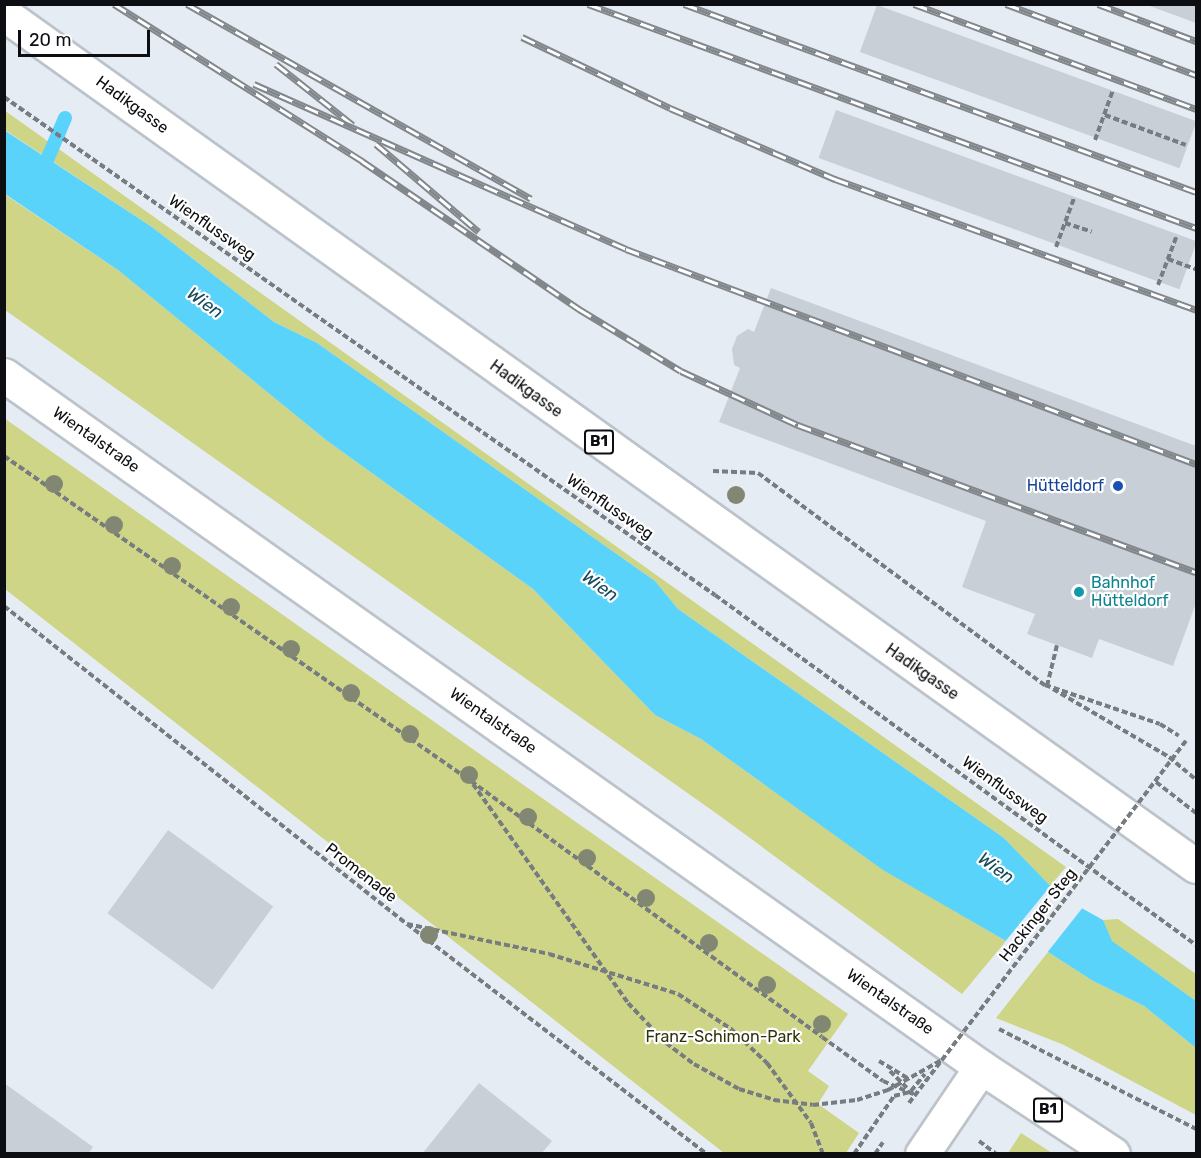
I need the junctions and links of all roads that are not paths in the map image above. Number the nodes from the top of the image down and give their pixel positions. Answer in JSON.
{"nodes":[{"id":1,"x":4,"y":14,"type":"edge"},
{"id":2,"x":4,"y":375,"type":"edge"},
{"id":3,"x":1197,"y":866,"type":"edge"},
{"id":4,"x":981,"y":1067,"type":"junction"},
{"id":5,"x":921,"y":1154,"type":"edge"},
{"id":6,"x":1113,"y":1154,"type":"edge"}],
"edges":[{"from":1,"to":3,"type":"main road","name":"Hadikgasse","number":"B1"},
{"from":2,"to":4,"type":"main road","name":"Wientalstraße","number":"B1"},
{"from":4,"to":5,"type":"main road"},
{"from":4,"to":6,"type":"main road","number":"B1"}]}
